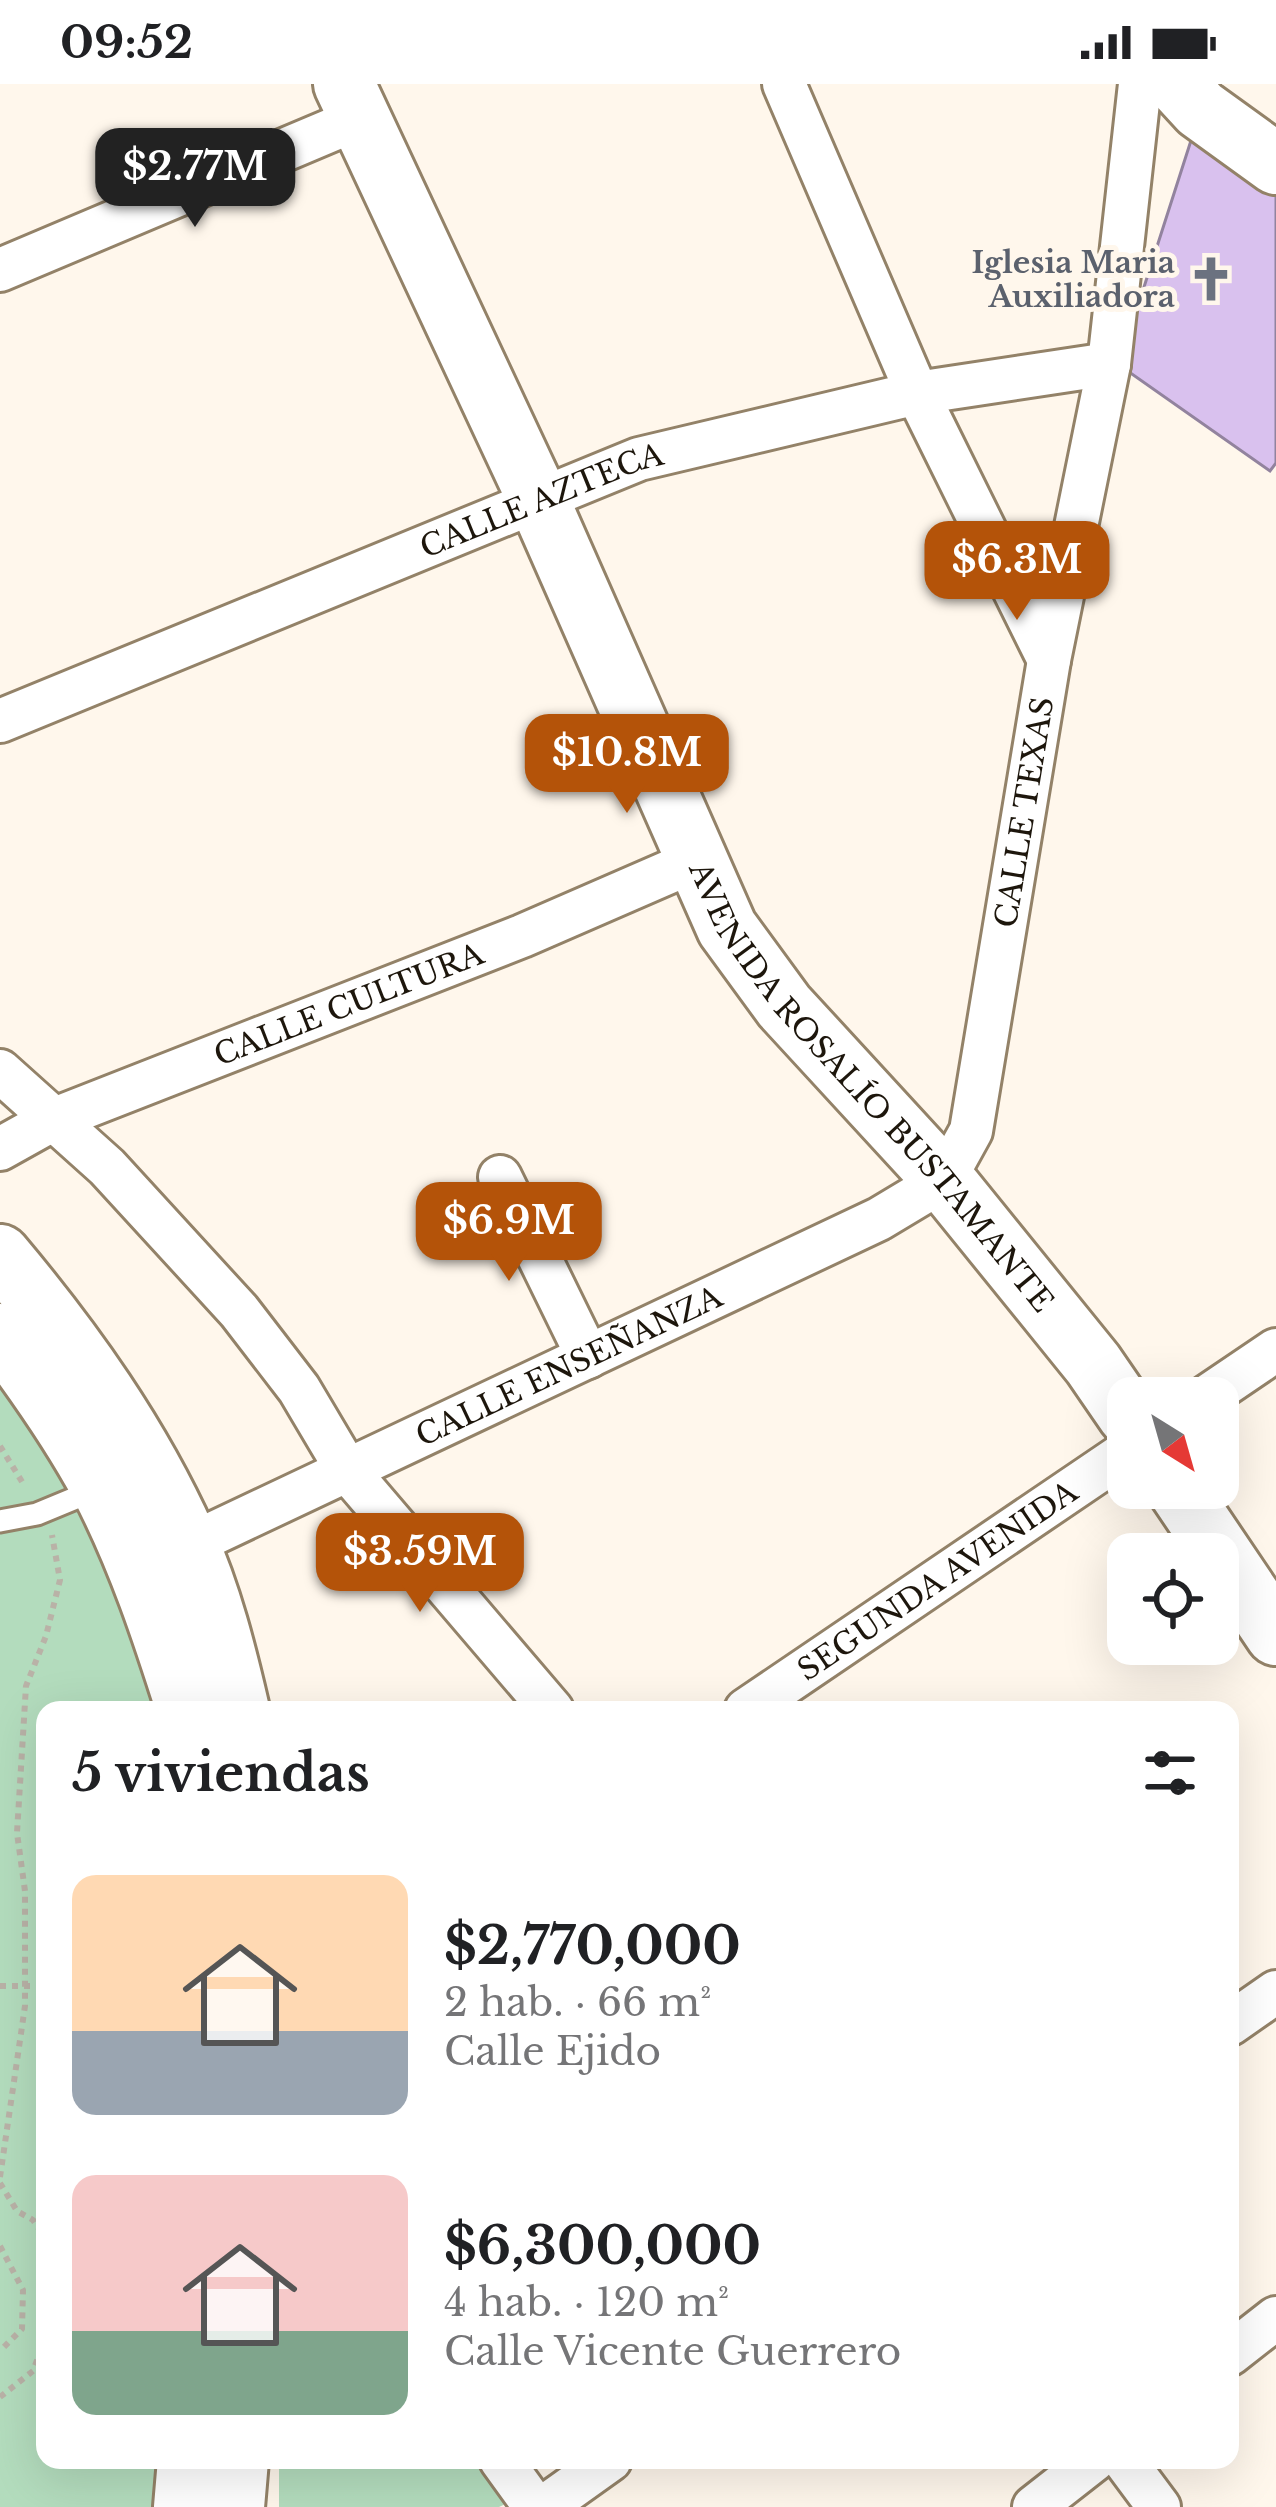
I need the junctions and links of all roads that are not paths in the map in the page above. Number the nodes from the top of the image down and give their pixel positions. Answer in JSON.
{"nodes":[{"id":1,"x":784,"y":84,"type":"edge"},
{"id":2,"x":1141,"y":84,"type":"edge"},
{"id":3,"x":1177,"y":84,"type":"edge"},
{"id":4,"x":352,"y":101,"type":"edge"},
{"id":5,"x":1276,"y":164,"type":"edge"},
{"id":6,"x":0,"y":270,"type":"edge"},
{"id":7,"x":1109,"y":364,"type":"junction"},
{"id":8,"x":917,"y":393,"type":"junction"},
{"id":9,"x":538,"y":499,"type":"junction"},
{"id":10,"x":1049,"y":660,"type":"junction"},
{"id":11,"x":0,"y":721,"type":"edge"},
{"id":12,"x":698,"y":860,"type":"junction"},
{"id":13,"x":0,"y":1071,"type":"edge"},
{"id":14,"x":52,"y":1120,"type":"junction"},
{"id":15,"x":0,"y":1149,"type":"edge"},
{"id":16,"x":500,"y":1177,"type":"dead end"},
{"id":17,"x":944,"y":1180,"type":"junction"},
{"id":18,"x":0,"y":1256,"type":"edge"},
{"id":19,"x":0,"y":1334,"type":"edge"},
{"id":20,"x":1276,"y":1350,"type":"edge"},
{"id":21,"x":588,"y":1357,"type":"junction"},
{"id":22,"x":1236,"y":1377,"type":"edge"},
{"id":23,"x":1107,"y":1384,"type":"edge"},
{"id":24,"x":1107,"y":1464,"type":"edge"},
{"id":25,"x":347,"y":1470,"type":"junction"},
{"id":26,"x":101,"y":1488,"type":"junction"},
{"id":27,"x":1191,"y":1509,"type":"edge"},
{"id":28,"x":0,"y":1521,"type":"edge"},
{"id":29,"x":189,"y":1545,"type":"junction"},
{"id":30,"x":1276,"y":1635,"type":"edge"},
{"id":31,"x":184,"y":1701,"type":"edge"},
{"id":32,"x":236,"y":1701,"type":"edge"},
{"id":33,"x":544,"y":1701,"type":"edge"},
{"id":34,"x":759,"y":1701,"type":"edge"},
{"id":35,"x":1276,"y":1992,"type":"edge"},
{"id":36,"x":1239,"y":2018,"type":"edge"},
{"id":37,"x":1276,"y":2318,"type":"edge"},
{"id":38,"x":1239,"y":2347,"type":"edge"},
{"id":39,"x":187,"y":2469,"type":"edge"},
{"id":40,"x":237,"y":2469,"type":"edge"},
{"id":41,"x":508,"y":2469,"type":"edge"},
{"id":42,"x":597,"y":2469,"type":"edge"},
{"id":43,"x":1083,"y":2469,"type":"edge"},
{"id":44,"x":1131,"y":2469,"type":"edge"},
{"id":45,"x":184,"y":2507,"type":"edge"},
{"id":46,"x":234,"y":2507,"type":"edge"},
{"id":47,"x":535,"y":2507,"type":"edge"},
{"id":48,"x":544,"y":2507,"type":"edge"},
{"id":49,"x":1034,"y":2507,"type":"edge"},
{"id":50,"x":1160,"y":2507,"type":"edge"}],
"edges":[{"from":1,"to":8,"type":"street"},
{"from":2,"to":7,"type":"street","name":"CALLE TEXAS"},
{"from":3,"to":5,"type":"street"},
{"from":4,"to":6,"type":"street"},
{"from":4,"to":9,"type":"street","name":"AVENIDA ROSALÍO BUSTAMANTE"},
{"from":7,"to":8,"type":"street","name":"CALLE AZTECA"},
{"from":7,"to":10,"type":"street","name":"CALLE TEXAS"},
{"from":8,"to":9,"type":"street","name":"CALLE AZTECA"},
{"from":8,"to":10,"type":"street"},
{"from":9,"to":11,"type":"street","name":"CALLE AZTECA"},
{"from":9,"to":12,"type":"street","name":"AVENIDA ROSALÍO BUSTAMANTE"},
{"from":10,"to":17,"type":"street","name":"CALLE TEXAS"},
{"from":12,"to":14,"type":"street","name":"CALLE CULTURA"},
{"from":12,"to":17,"type":"street","name":"AVENIDA ROSALÍO BUSTAMANTE"},
{"from":13,"to":14,"type":"street"},
{"from":14,"to":15,"type":"street","name":"CALLE CULTURA"},
{"from":14,"to":25,"type":"street"},
{"from":16,"to":21,"type":"street"},
{"from":17,"to":21,"type":"street","name":"CALLE ENSEÑANZA"},
{"from":17,"to":23,"type":"street","name":"AVENIDA ROSALÍO BUSTAMANTE"},
{"from":18,"to":29,"type":"street"},
{"from":19,"to":26,"type":"street"},
{"from":20,"to":22,"type":"street"},
{"from":21,"to":25,"type":"street","name":"CALLE ENSEÑANZA"},
{"from":24,"to":34,"type":"street","name":"SEGUNDA AVENIDA"},
{"from":25,"to":29,"type":"street","name":"CALLE ENSEÑANZA"},
{"from":25,"to":33,"type":"street"},
{"from":26,"to":28,"type":"lane"},
{"from":26,"to":31,"type":"street"},
{"from":27,"to":30,"type":"street"},
{"from":29,"to":32,"type":"street"},
{"from":35,"to":36,"type":"street"},
{"from":37,"to":38,"type":"street"},
{"from":39,"to":45,"type":"street"},
{"from":40,"to":46,"type":"street"},
{"from":41,"to":47,"type":"street"},
{"from":42,"to":48,"type":"street"},
{"from":43,"to":49,"type":"street"},
{"from":44,"to":50,"type":"street"}]}
